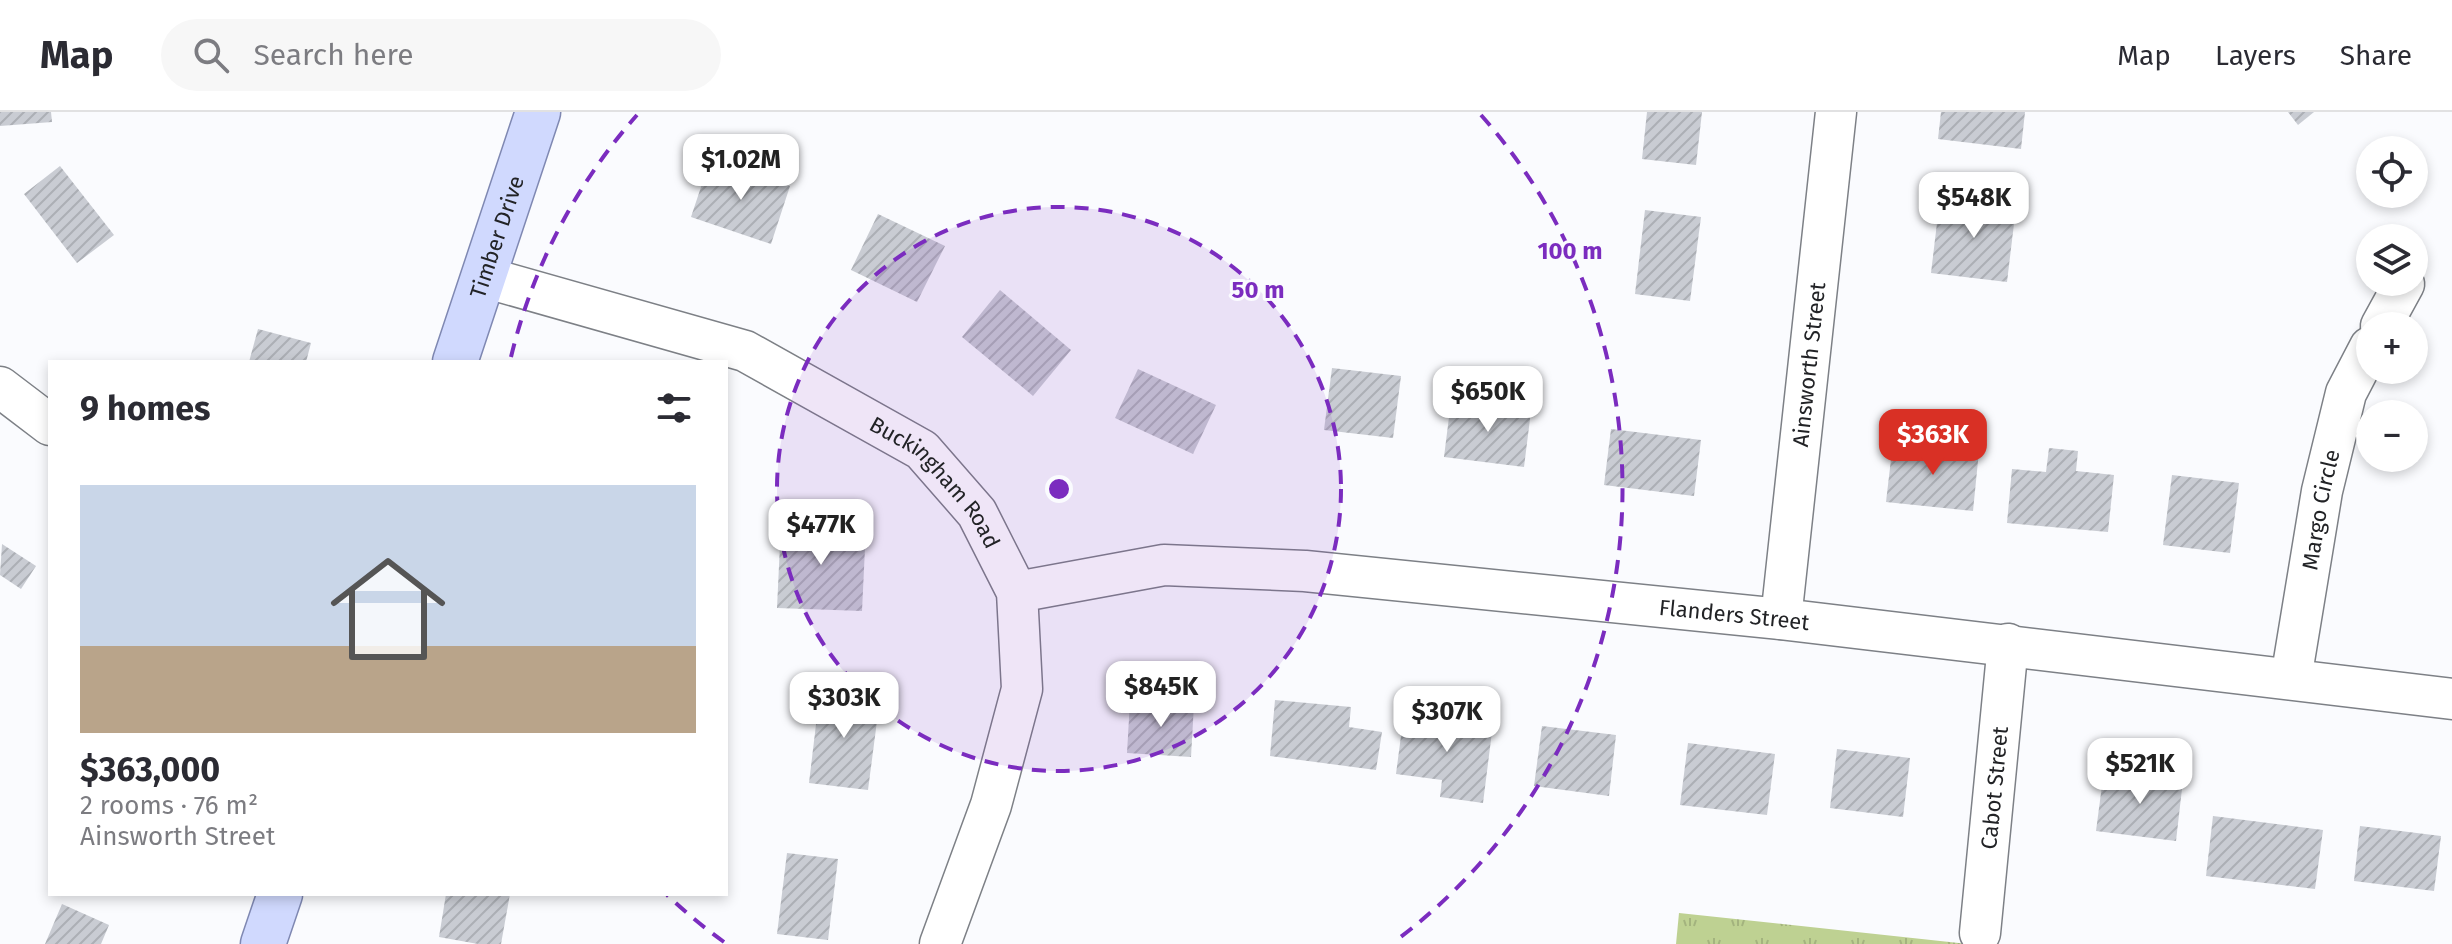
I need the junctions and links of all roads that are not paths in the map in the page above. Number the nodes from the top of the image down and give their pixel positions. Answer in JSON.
{"nodes":[{"id":1,"x":538,"y":112,"type":"edge"},
{"id":2,"x":1836,"y":112,"type":"edge"},
{"id":3,"x":484,"y":277,"type":"junction"},
{"id":4,"x":456,"y":360,"type":"edge"},
{"id":5,"x":2356,"y":374,"type":"edge"},
{"id":6,"x":0,"y":387,"type":"edge"},
{"id":7,"x":48,"y":423,"type":"edge"},
{"id":8,"x":1017,"y":592,"type":"junction"},
{"id":9,"x":1781,"y":619,"type":"junction"},
{"id":10,"x":2008,"y":644,"type":"junction"},
{"id":11,"x":2291,"y":679,"type":"junction"},
{"id":12,"x":2452,"y":699,"type":"edge"},
{"id":13,"x":279,"y":896,"type":"edge"},
{"id":14,"x":1980,"y":933,"type":"dead end"},
{"id":15,"x":263,"y":944,"type":"edge"},
{"id":16,"x":940,"y":944,"type":"edge"}],
"edges":[{"from":1,"to":3,"type":"main road","name":"Timber Drive"},
{"from":2,"to":9,"type":"street","name":"Ainsworth Street"},
{"from":3,"to":4,"type":"main road","name":"Timber Drive"},
{"from":3,"to":8,"type":"street","name":"Buckingham Road"},
{"from":5,"to":11,"type":"street","name":"Margo Circle"},
{"from":6,"to":7,"type":"street"},
{"from":8,"to":9,"type":"street","name":"Flanders Street"},
{"from":8,"to":16,"type":"street","name":"Buckingham Road"},
{"from":9,"to":10,"type":"street","name":"Flanders Street"},
{"from":10,"to":11,"type":"street","name":"Flanders Street"},
{"from":10,"to":14,"type":"street","name":"Cabot Street"},
{"from":11,"to":12,"type":"street","name":"Flanders Street"},
{"from":13,"to":15,"type":"main road"}]}
